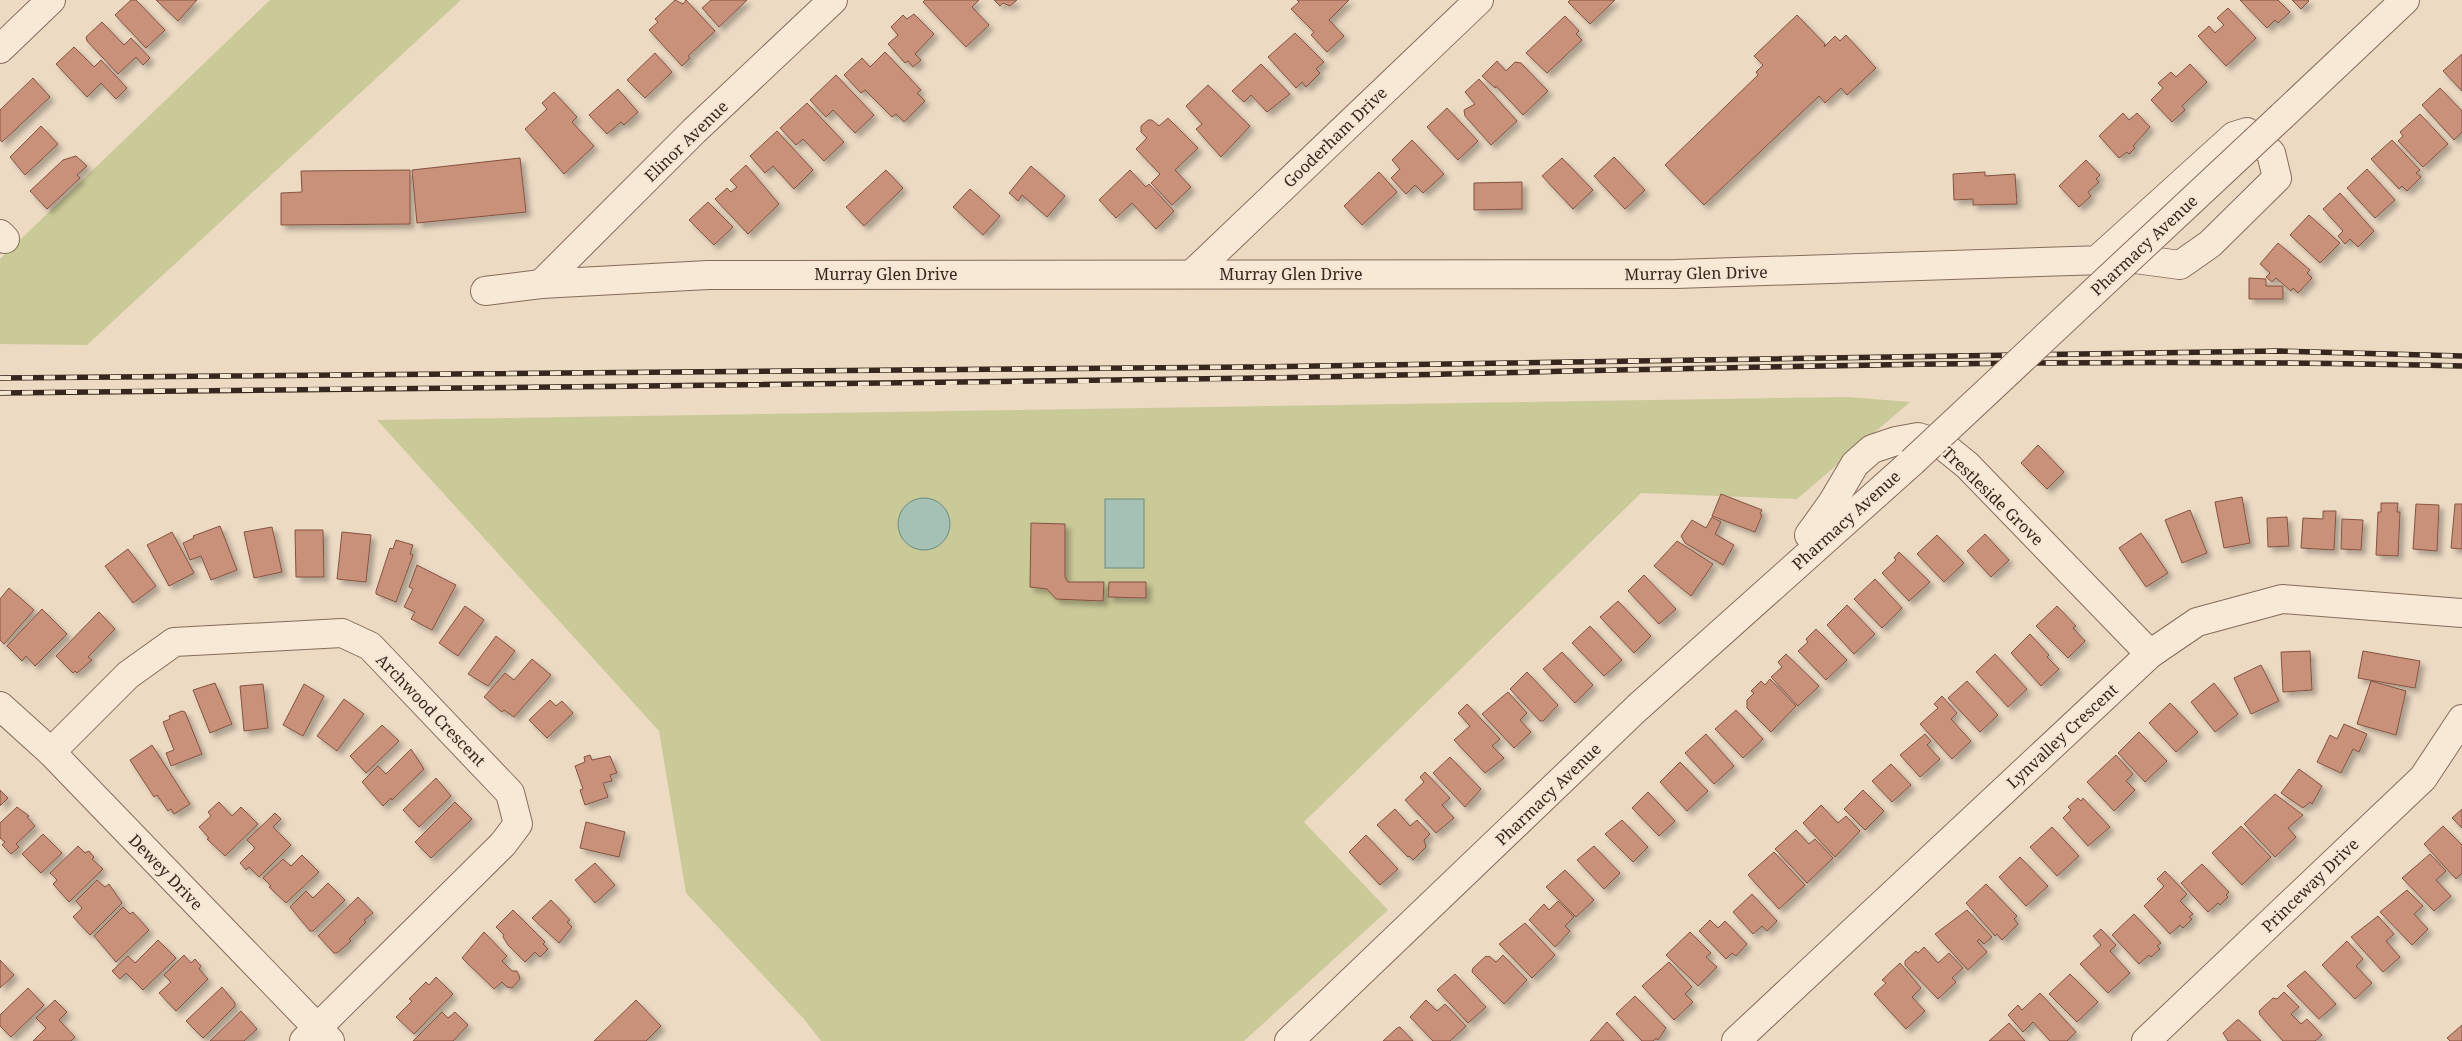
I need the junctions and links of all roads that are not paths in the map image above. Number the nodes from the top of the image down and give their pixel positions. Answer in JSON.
{"nodes":[{"id":1,"x":51,"y":0,"type":"edge"},
{"id":2,"x":833,"y":0,"type":"edge"},
{"id":3,"x":1478,"y":0,"type":"edge"},
{"id":4,"x":2405,"y":0,"type":"edge"},
{"id":5,"x":0,"y":49,"type":"edge"},
{"id":6,"x":2097,"y":260,"type":"junction"},
{"id":7,"x":1192,"y":274,"type":"junction"},
{"id":8,"x":542,"y":284,"type":"junction"},
{"id":9,"x":485,"y":291,"type":"dead end"},
{"id":10,"x":1809,"y":535,"type":"dead end"},
{"id":11,"x":2462,"y":612,"type":"edge"},
{"id":12,"x":2150,"y":654,"type":"junction"},
{"id":13,"x":0,"y":706,"type":"edge"},
{"id":14,"x":2462,"y":719,"type":"edge"},
{"id":15,"x":51,"y":752,"type":"junction"},
{"id":16,"x":317,"y":1037,"type":"edge"},
{"id":17,"x":1289,"y":1041,"type":"edge"},
{"id":18,"x":1736,"y":1041,"type":"edge"},
{"id":19,"x":2146,"y":1041,"type":"edge"}],
"edges":[{"from":1,"to":5,"type":"street"},
{"from":2,"to":8,"type":"street","name":"Elinor Avenue"},
{"from":3,"to":7,"type":"street","name":"Gooderham Drive"},
{"from":4,"to":17,"type":"street","name":"Pharmacy Avenue","bridge":true},
{"from":6,"to":6,"type":"street","name":"Murray Glen Drive"},
{"from":6,"to":7,"type":"street","name":"Murray Glen Drive"},
{"from":7,"to":8,"type":"street","name":"Murray Glen Drive"},
{"from":8,"to":9,"type":"street","name":"Murray Glen Drive"},
{"from":10,"to":12,"type":"street","name":"Trestleside Grove"},
{"from":11,"to":12,"type":"street","name":"Lynvalley Crescent"},
{"from":12,"to":18,"type":"street","name":"Lynvalley Crescent"},
{"from":13,"to":15,"type":"street","name":"Dewey Drive"},
{"from":14,"to":19,"type":"street","name":"Princeway Drive"},
{"from":15,"to":16,"type":"street","name":"Dewey Drive"},
{"from":15,"to":16,"type":"street","name":"Archwood Crescent"}]}
